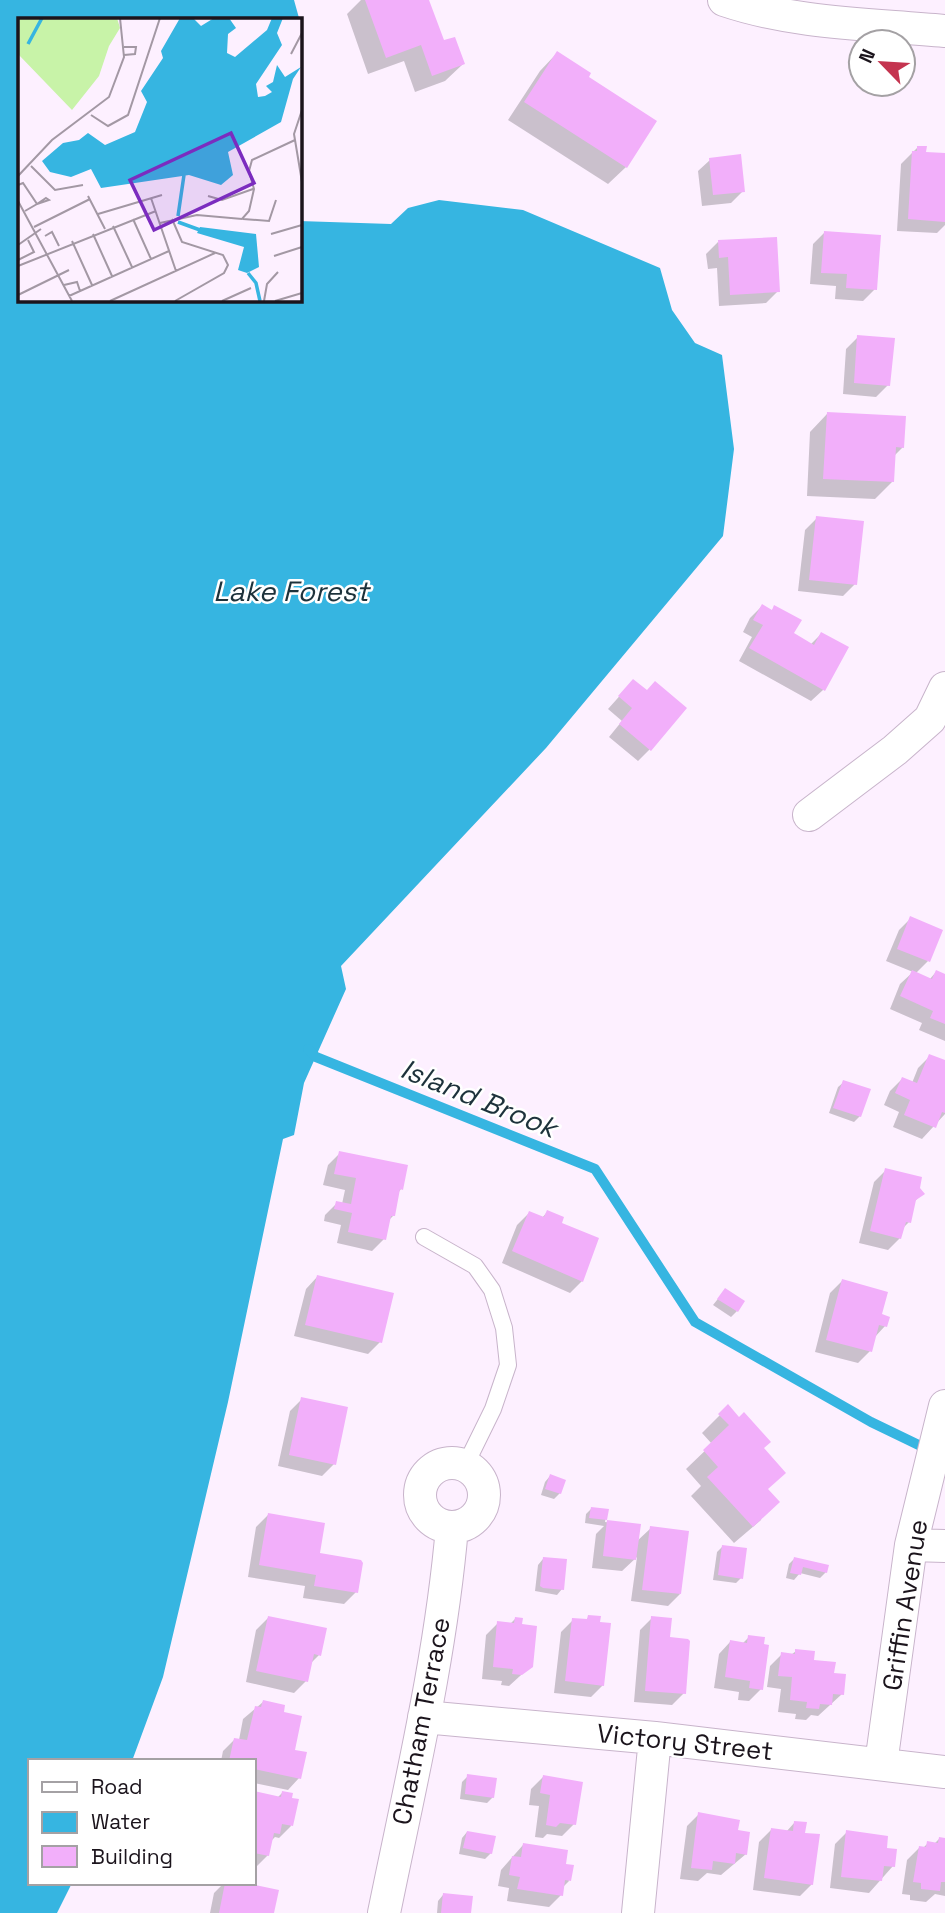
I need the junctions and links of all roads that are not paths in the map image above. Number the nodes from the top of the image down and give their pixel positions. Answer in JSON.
{"nodes":[{"id":1,"x":724,"y":0,"type":"edge"},
{"id":2,"x":945,"y":31,"type":"edge"},
{"id":3,"x":945,"y":688,"type":"edge"},
{"id":4,"x":809,"y":815,"type":"dead end"},
{"id":5,"x":424,"y":1237,"type":"dead end"},
{"id":6,"x":942,"y":1418,"type":"edge"},
{"id":7,"x":465,"y":1466,"type":"junction"},
{"id":8,"x":452,"y":1527,"type":"junction"},
{"id":9,"x":911,"y":1545,"type":"junction"},
{"id":10,"x":945,"y":1546,"type":"edge"},
{"id":11,"x":424,"y":1717,"type":"junction"},
{"id":12,"x":655,"y":1738,"type":"junction"},
{"id":13,"x":881,"y":1765,"type":"junction"},
{"id":14,"x":945,"y":1772,"type":"edge"},
{"id":15,"x":384,"y":1913,"type":"edge"},
{"id":16,"x":638,"y":1913,"type":"edge"}],
"edges":[{"from":1,"to":2,"type":"street"},
{"from":3,"to":4,"type":"street"},
{"from":5,"to":7,"type":"lane"},
{"from":6,"to":9,"type":"street","name":"Griffin Avenue"},
{"from":7,"to":8,"type":"street"},
{"from":7,"to":8,"type":"street"},
{"from":8,"to":11,"type":"street","name":"Chatham Terrace"},
{"from":9,"to":10,"type":"street"},
{"from":9,"to":13,"type":"street","name":"Griffin Avenue"},
{"from":11,"to":12,"type":"street","name":"Victory Street"},
{"from":11,"to":15,"type":"street","name":"Chatham Terrace"},
{"from":12,"to":13,"type":"street","name":"Victory Street"},
{"from":12,"to":16,"type":"street"},
{"from":13,"to":14,"type":"street","name":"Victory Street"}]}
